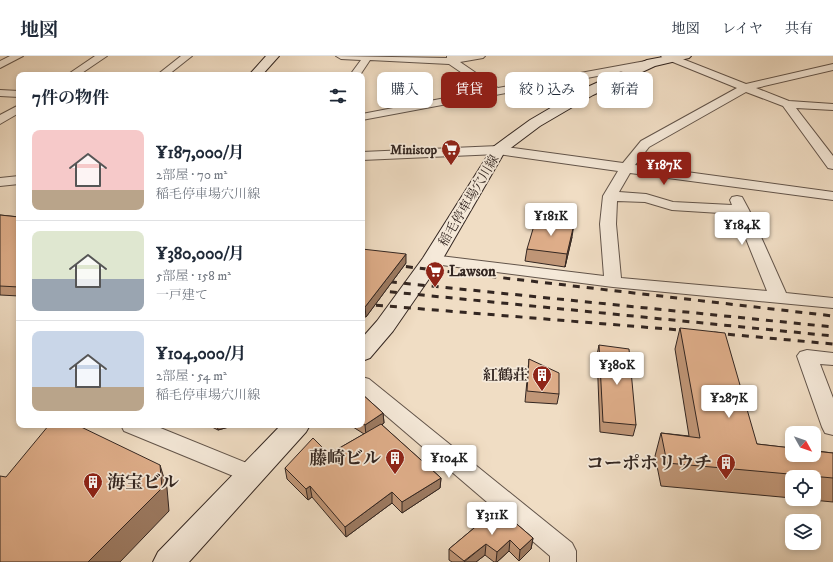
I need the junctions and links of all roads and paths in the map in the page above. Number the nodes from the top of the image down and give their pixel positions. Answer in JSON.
{"nodes":[{"id":1,"x":18,"y":56,"type":"edge"},
{"id":2,"x":102,"y":56,"type":"edge"},
{"id":3,"x":187,"y":56,"type":"edge"},
{"id":4,"x":273,"y":56,"type":"edge"},
{"id":5,"x":341,"y":56,"type":"edge"},
{"id":6,"x":480,"y":56,"type":"edge"},
{"id":7,"x":685,"y":56,"type":"edge"},
{"id":8,"x":367,"y":57,"type":"edge"},
{"id":9,"x":452,"y":59,"type":"edge"},
{"id":10,"x":663,"y":59,"type":"edge"},
{"id":11,"x":0,"y":65,"type":"edge"},
{"id":12,"x":833,"y":68,"type":"edge"},
{"id":13,"x":77,"y":72,"type":"edge"},
{"id":14,"x":166,"y":72,"type":"edge"},
{"id":15,"x":258,"y":72,"type":"edge"},
{"id":16,"x":356,"y":72,"type":"edge"},
{"id":17,"x":469,"y":72,"type":"edge"},
{"id":18,"x":747,"y":87,"type":"junction"},
{"id":19,"x":497,"y":92,"type":"edge"},
{"id":20,"x":0,"y":93,"type":"edge"},
{"id":21,"x":16,"y":94,"type":"edge"},
{"id":22,"x":441,"y":102,"type":"edge"},
{"id":23,"x":787,"y":104,"type":"junction"},
{"id":24,"x":833,"y":107,"type":"edge"},
{"id":25,"x":16,"y":110,"type":"edge"},
{"id":26,"x":367,"y":116,"type":"edge"},
{"id":27,"x":0,"y":120,"type":"edge"},
{"id":28,"x":498,"y":150,"type":"junction"},
{"id":29,"x":365,"y":156,"type":"edge"},
{"id":30,"x":833,"y":165,"type":"edge"},
{"id":31,"x":626,"y":168,"type":"junction"},
{"id":32,"x":16,"y":180,"type":"edge"},
{"id":33,"x":0,"y":182,"type":"edge"},
{"id":34,"x":730,"y":183,"type":"junction"},
{"id":35,"x":610,"y":196,"type":"junction"},
{"id":36,"x":833,"y":196,"type":"edge"},
{"id":37,"x":742,"y":210,"type":"junction"},
{"id":38,"x":432,"y":260,"type":"junction"},
{"id":39,"x":613,"y":282,"type":"junction"},
{"id":40,"x":779,"y":298,"type":"junction"},
{"id":41,"x":833,"y":303,"type":"edge"},
{"id":42,"x":365,"y":349,"type":"edge"},
{"id":43,"x":833,"y":359,"type":"edge"},
{"id":44,"x":365,"y":386,"type":"edge"},
{"id":45,"x":833,"y":427,"type":"edge"},
{"id":46,"x":139,"y":428,"type":"edge"},
{"id":47,"x":294,"y":428,"type":"edge"},
{"id":48,"x":251,"y":474,"type":"junction"},
{"id":49,"x":170,"y":562,"type":"edge"},
{"id":50,"x":563,"y":562,"type":"edge"}],
"edges":[{"from":1,"to":11,"type":"street"},
{"from":2,"to":13,"type":"street"},
{"from":3,"to":14,"type":"street"},
{"from":4,"to":15,"type":"main road"},
{"from":5,"to":8,"type":"street"},
{"from":6,"to":9,"type":"street"},
{"from":7,"to":10,"type":"main road","name":"稲毛停車場穴川線"},
{"from":8,"to":9,"type":"street"},
{"from":8,"to":16,"type":"street"},
{"from":9,"to":17,"type":"street"},
{"from":10,"to":18,"type":"street"},
{"from":10,"to":19,"type":"street"},
{"from":10,"to":28,"type":"main road","name":"稲毛停車場穴川線"},
{"from":12,"to":18,"type":"street"},
{"from":18,"to":23,"type":"street"},
{"from":18,"to":31,"type":"street"},
{"from":20,"to":21,"type":"street"},
{"from":22,"to":26,"type":"street"},
{"from":23,"to":24,"type":"street"},
{"from":23,"to":30,"type":"street"},
{"from":25,"to":27,"type":"street"},
{"from":28,"to":29,"type":"street"},
{"from":28,"to":31,"type":"street"},
{"from":28,"to":38,"type":"main road","name":"稲毛停車場穴川線"},
{"from":31,"to":34,"type":"street"},
{"from":31,"to":35,"type":"street"},
{"from":32,"to":33,"type":"street"},
{"from":34,"to":36,"type":"street"},
{"from":34,"to":37,"type":"street"},
{"from":35,"to":37,"type":"street"},
{"from":35,"to":39,"type":"street"},
{"from":37,"to":40,"type":"street"},
{"from":38,"to":39,"type":"street"},
{"from":38,"to":42,"type":"main road","name":"稲毛停車場穴川線"},
{"from":39,"to":40,"type":"street"},
{"from":40,"to":41,"type":"street"},
{"from":43,"to":45,"type":"street"},
{"from":44,"to":50,"type":"street"},
{"from":46,"to":48,"type":"street"},
{"from":47,"to":48,"type":"main road"},
{"from":48,"to":49,"type":"main road"}]}
